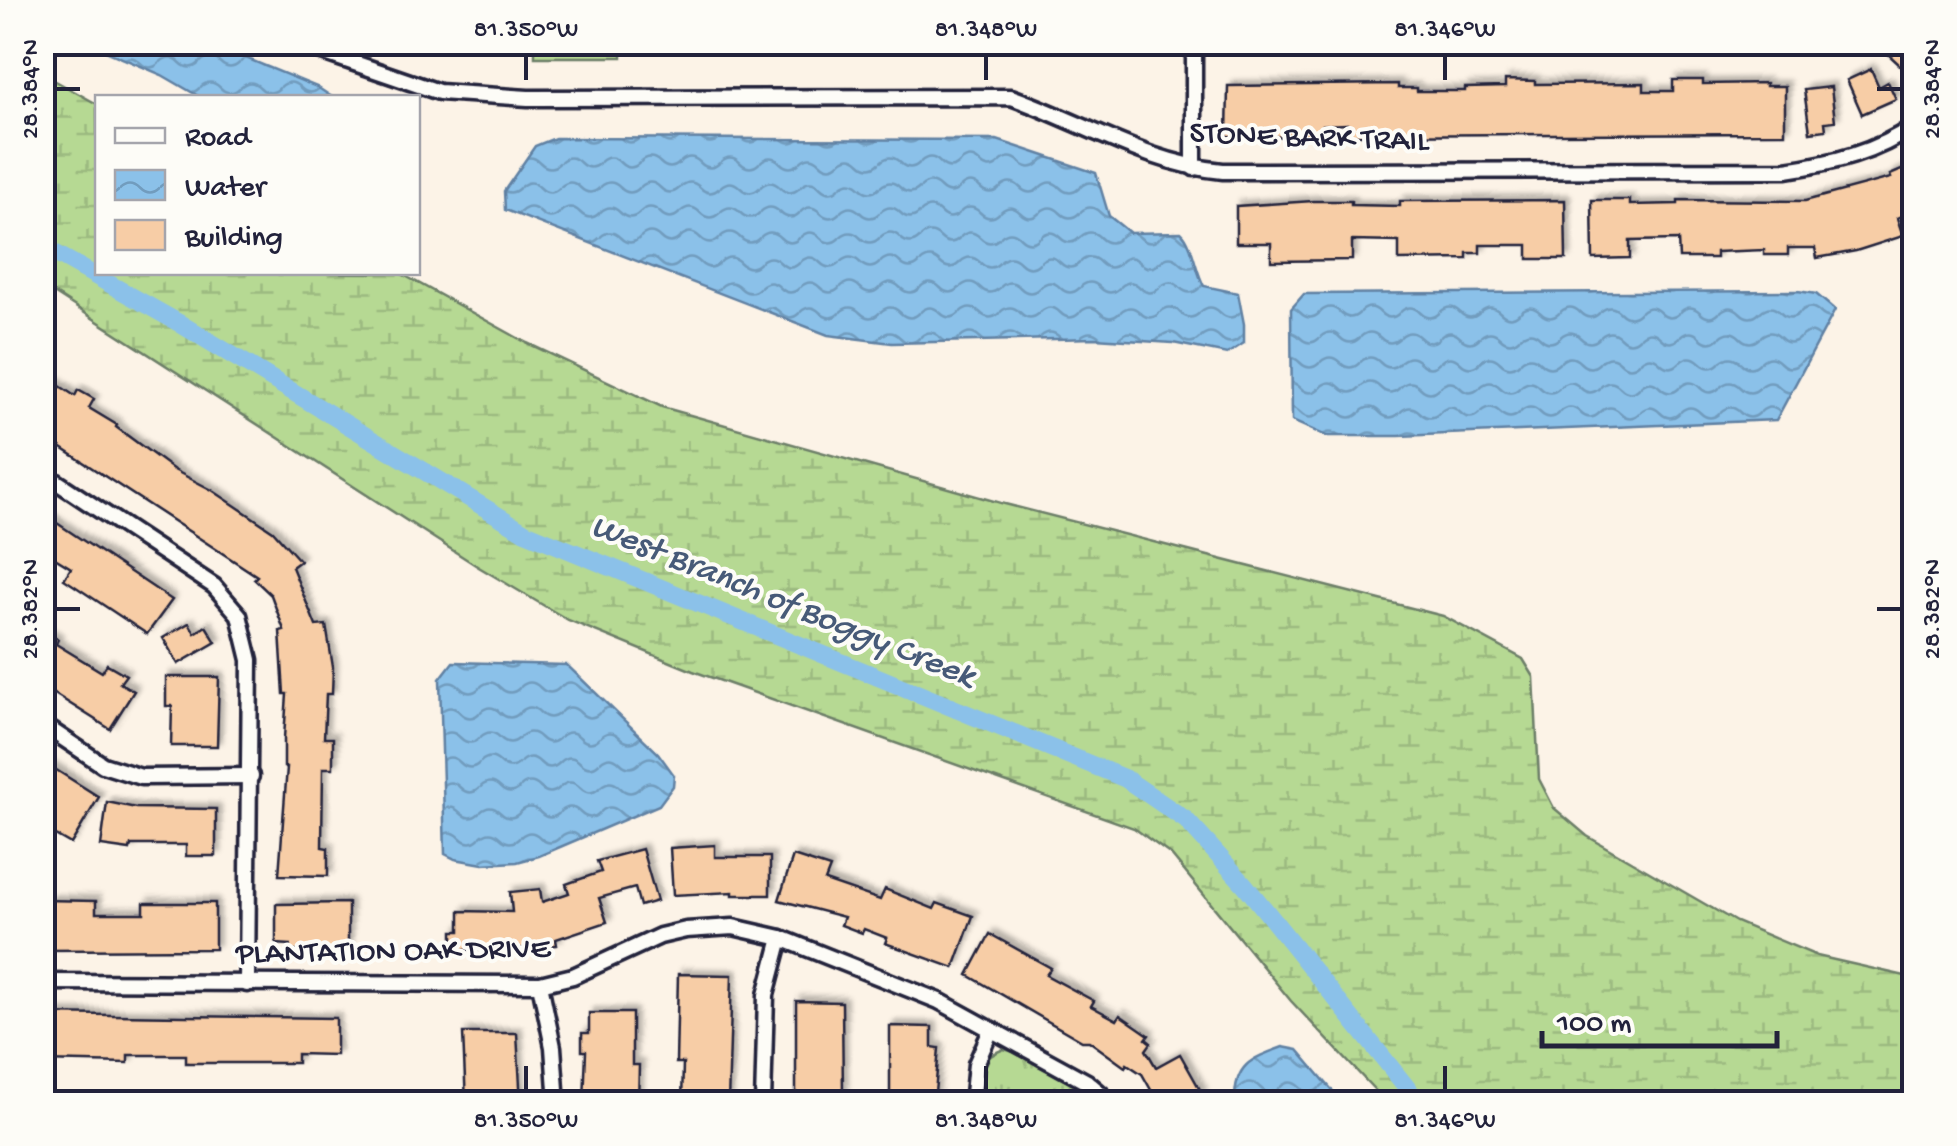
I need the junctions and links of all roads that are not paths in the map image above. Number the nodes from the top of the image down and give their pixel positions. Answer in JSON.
{"nodes":[{"id":1,"x":293,"y":42,"type":"edge"},
{"id":2,"x":1194,"y":42,"type":"edge"},
{"id":3,"x":1914,"y":126,"type":"edge"},
{"id":4,"x":1194,"y":168,"type":"junction"},
{"id":5,"x":42,"y":472,"type":"edge"},
{"id":6,"x":42,"y":724,"type":"edge"},
{"id":7,"x":251,"y":776,"type":"junction"},
{"id":8,"x":780,"y":938,"type":"junction"},
{"id":9,"x":42,"y":982,"type":"edge"},
{"id":10,"x":247,"y":984,"type":"junction"},
{"id":11,"x":540,"y":984,"type":"junction"},
{"id":12,"x":991,"y":1030,"type":"junction"},
{"id":13,"x":557,"y":1104,"type":"edge"},
{"id":14,"x":763,"y":1104,"type":"edge"},
{"id":15,"x":972,"y":1104,"type":"edge"},
{"id":16,"x":1113,"y":1104,"type":"edge"}],
"edges":[{"from":1,"to":4,"type":"street","name":"STONE BARK TRAIL"},
{"from":2,"to":4,"type":"street"},
{"from":3,"to":4,"type":"street","name":"STONE BARK TRAIL"},
{"from":5,"to":7,"type":"street"},
{"from":6,"to":7,"type":"street"},
{"from":7,"to":10,"type":"street"},
{"from":8,"to":11,"type":"street","name":"PLANTATION OAK DRIVE"},
{"from":8,"to":12,"type":"street","name":"PLANTATION OAK DRIVE"},
{"from":8,"to":14,"type":"street"},
{"from":9,"to":10,"type":"street","name":"PLANTATION OAK DRIVE"},
{"from":10,"to":11,"type":"street","name":"PLANTATION OAK DRIVE"},
{"from":11,"to":13,"type":"street"},
{"from":12,"to":15,"type":"street"},
{"from":12,"to":16,"type":"street","name":"PLANTATION OAK DRIVE"}]}
